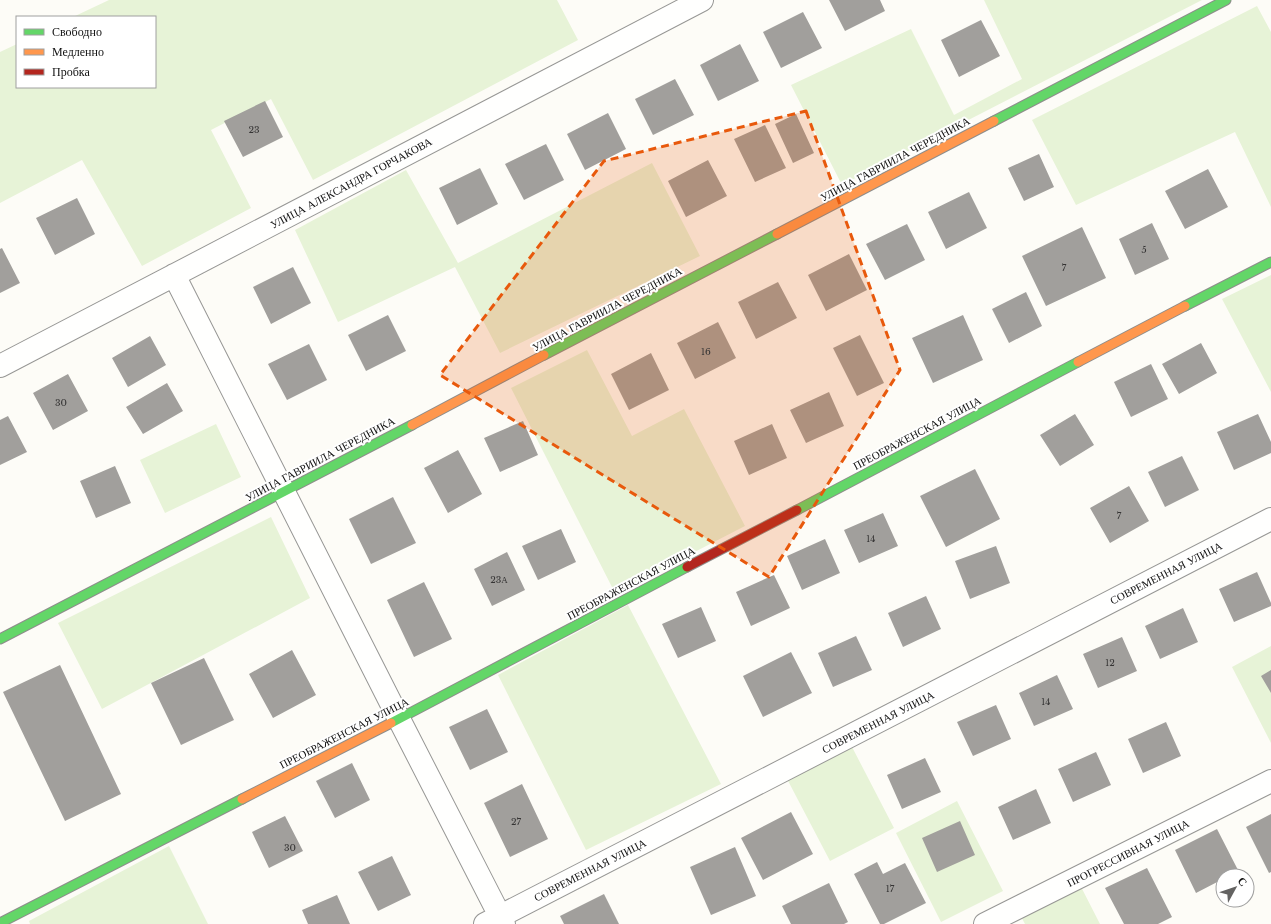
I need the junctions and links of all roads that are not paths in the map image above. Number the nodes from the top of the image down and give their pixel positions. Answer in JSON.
{"nodes":[{"id":1,"x":702,"y":0,"type":"edge"},
{"id":2,"x":1226,"y":0,"type":"edge"},
{"id":3,"x":1271,"y":262,"type":"edge"},
{"id":4,"x":174,"y":275,"type":"junction"},
{"id":5,"x":0,"y":366,"type":"edge"},
{"id":6,"x":284,"y":491,"type":"junction"},
{"id":7,"x":1271,"y":520,"type":"edge"},
{"id":8,"x":0,"y":639,"type":"edge"},
{"id":9,"x":399,"y":719,"type":"junction"},
{"id":10,"x":1271,"y":781,"type":"edge"},
{"id":11,"x":497,"y":921,"type":"edge"},
{"id":12,"x":0,"y":923,"type":"edge"},
{"id":13,"x":985,"y":924,"type":"edge"}],
"edges":[{"from":1,"to":4,"type":"street","name":"УЛИЦА АЛЕКСАНДРА ГОРЧАКОВА"},
{"from":2,"to":6,"type":"street","name":"УЛИЦА ГАВРИИЛА ЧЕРЕДНИКА"},
{"from":3,"to":9,"type":"street","name":"ПРЕОБРАЖЕНСКАЯ УЛИЦА"},
{"from":4,"to":5,"type":"street","name":"УЛИЦА АЛЕКСАНДРА ГОРЧАКОВА"},
{"from":4,"to":6,"type":"street"},
{"from":6,"to":8,"type":"street","name":"УЛИЦА ГАВРИИЛА ЧЕРЕДНИКА"},
{"from":6,"to":9,"type":"street"},
{"from":7,"to":11,"type":"street","name":"СОВРЕМЕННАЯ УЛИЦА"},
{"from":9,"to":11,"type":"street"},
{"from":9,"to":12,"type":"street","name":"ПРЕОБРАЖЕНСКАЯ УЛИЦА"},
{"from":10,"to":13,"type":"street","name":"ПРОГРЕССИВНАЯ УЛИЦА"}]}
